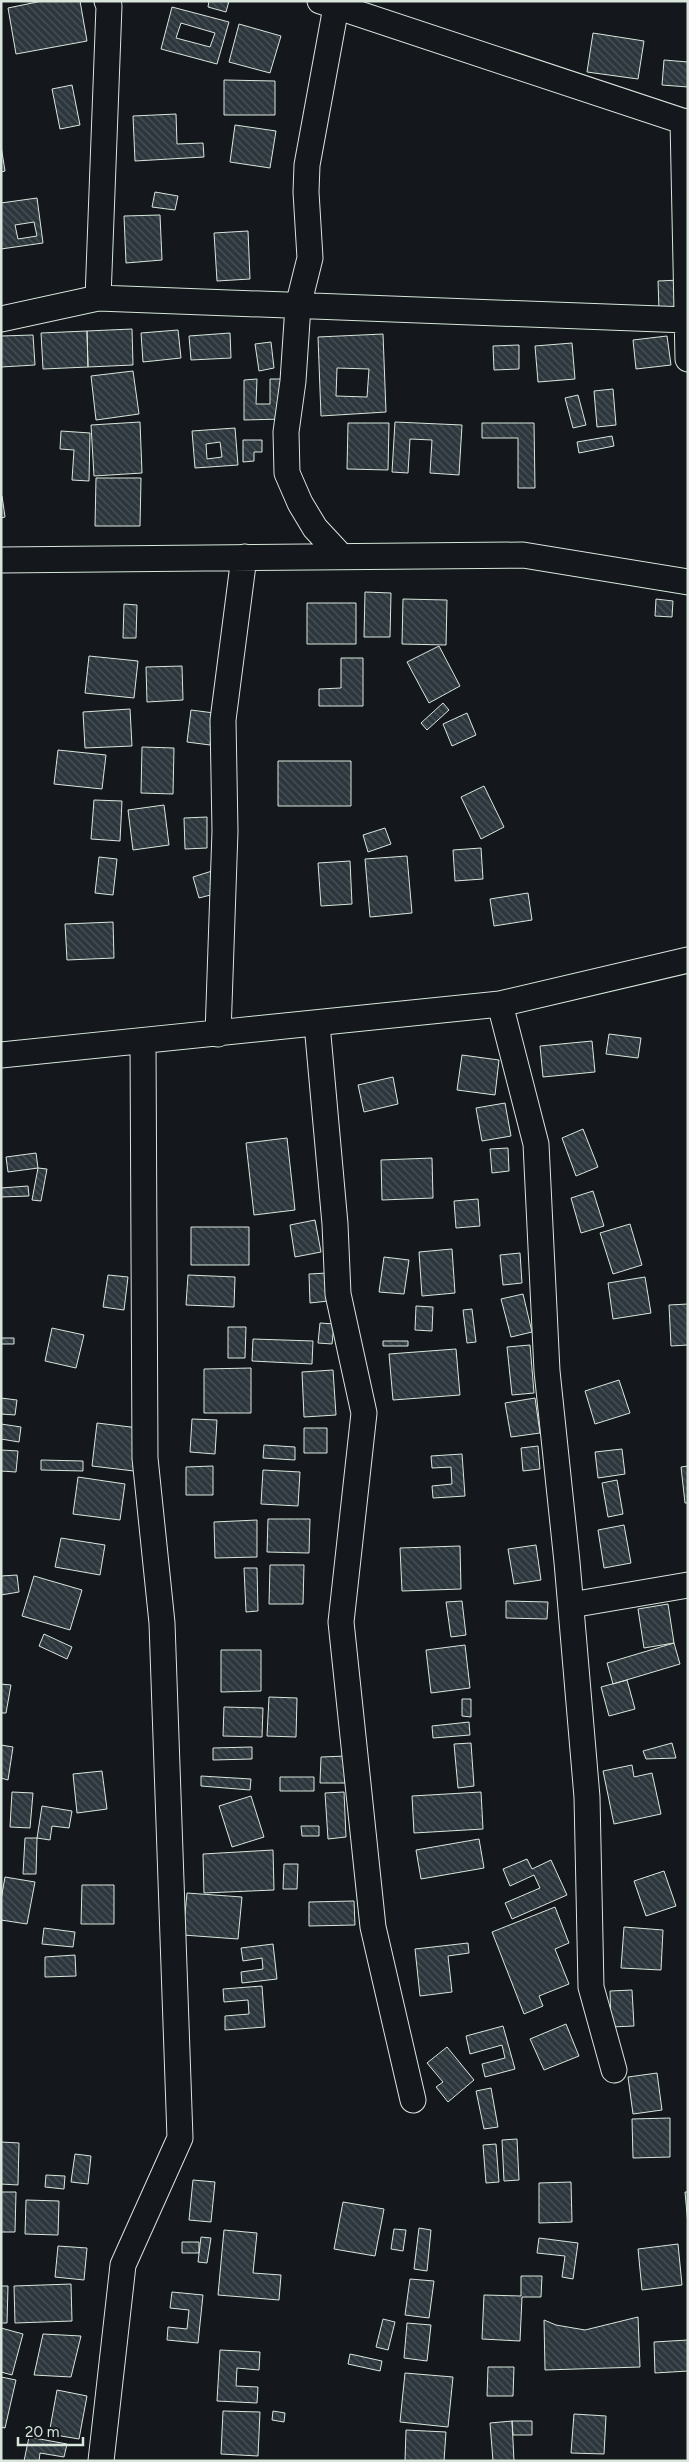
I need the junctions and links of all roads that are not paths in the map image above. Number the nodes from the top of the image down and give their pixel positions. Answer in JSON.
{"nodes":[{"id":1,"x":107,"y":1,"type":"edge"},
{"id":2,"x":328,"y":4,"type":"edge"},
{"id":3,"x":685,"y":122,"type":"edge"},
{"id":4,"x":98,"y":298,"type":"junction"},
{"id":5,"x":298,"y":306,"type":"junction"},
{"id":6,"x":1,"y":319,"type":"edge"},
{"id":7,"x":687,"y":320,"type":"edge"},
{"id":8,"x":688,"y":359,"type":"edge"},
{"id":9,"x":341,"y":556,"type":"junction"},
{"id":10,"x":244,"y":557,"type":"junction"},
{"id":11,"x":1,"y":560,"type":"edge"},
{"id":12,"x":688,"y":582,"type":"edge"},
{"id":13,"x":688,"y":960,"type":"edge"},
{"id":14,"x":500,"y":1004,"type":"junction"},
{"id":15,"x":317,"y":1024,"type":"junction"},
{"id":16,"x":218,"y":1034,"type":"junction"},
{"id":17,"x":143,"y":1041,"type":"junction"},
{"id":18,"x":1,"y":1055,"type":"edge"},
{"id":19,"x":688,"y":1585,"type":"edge"},
{"id":20,"x":571,"y":1605,"type":"junction"},
{"id":21,"x":614,"y":2070,"type":"dead end"},
{"id":22,"x":413,"y":2100,"type":"dead end"},
{"id":23,"x":101,"y":2461,"type":"edge"}],
"edges":[{"from":1,"to":4,"type":"street"},
{"from":2,"to":3,"type":"street"},
{"from":2,"to":5,"type":"street"},
{"from":3,"to":7,"type":"street"},
{"from":4,"to":5,"type":"street"},
{"from":4,"to":6,"type":"street"},
{"from":5,"to":7,"type":"street"},
{"from":5,"to":9,"type":"street"},
{"from":7,"to":8,"type":"street"},
{"from":9,"to":10,"type":"street"},
{"from":9,"to":12,"type":"street"},
{"from":10,"to":11,"type":"street"},
{"from":10,"to":16,"type":"street"},
{"from":13,"to":14,"type":"street"},
{"from":14,"to":15,"type":"street"},
{"from":14,"to":20,"type":"street"},
{"from":15,"to":16,"type":"street"},
{"from":15,"to":22,"type":"street"},
{"from":16,"to":17,"type":"street"},
{"from":17,"to":18,"type":"street"},
{"from":17,"to":23,"type":"street"},
{"from":19,"to":20,"type":"street"},
{"from":20,"to":21,"type":"street"}]}
